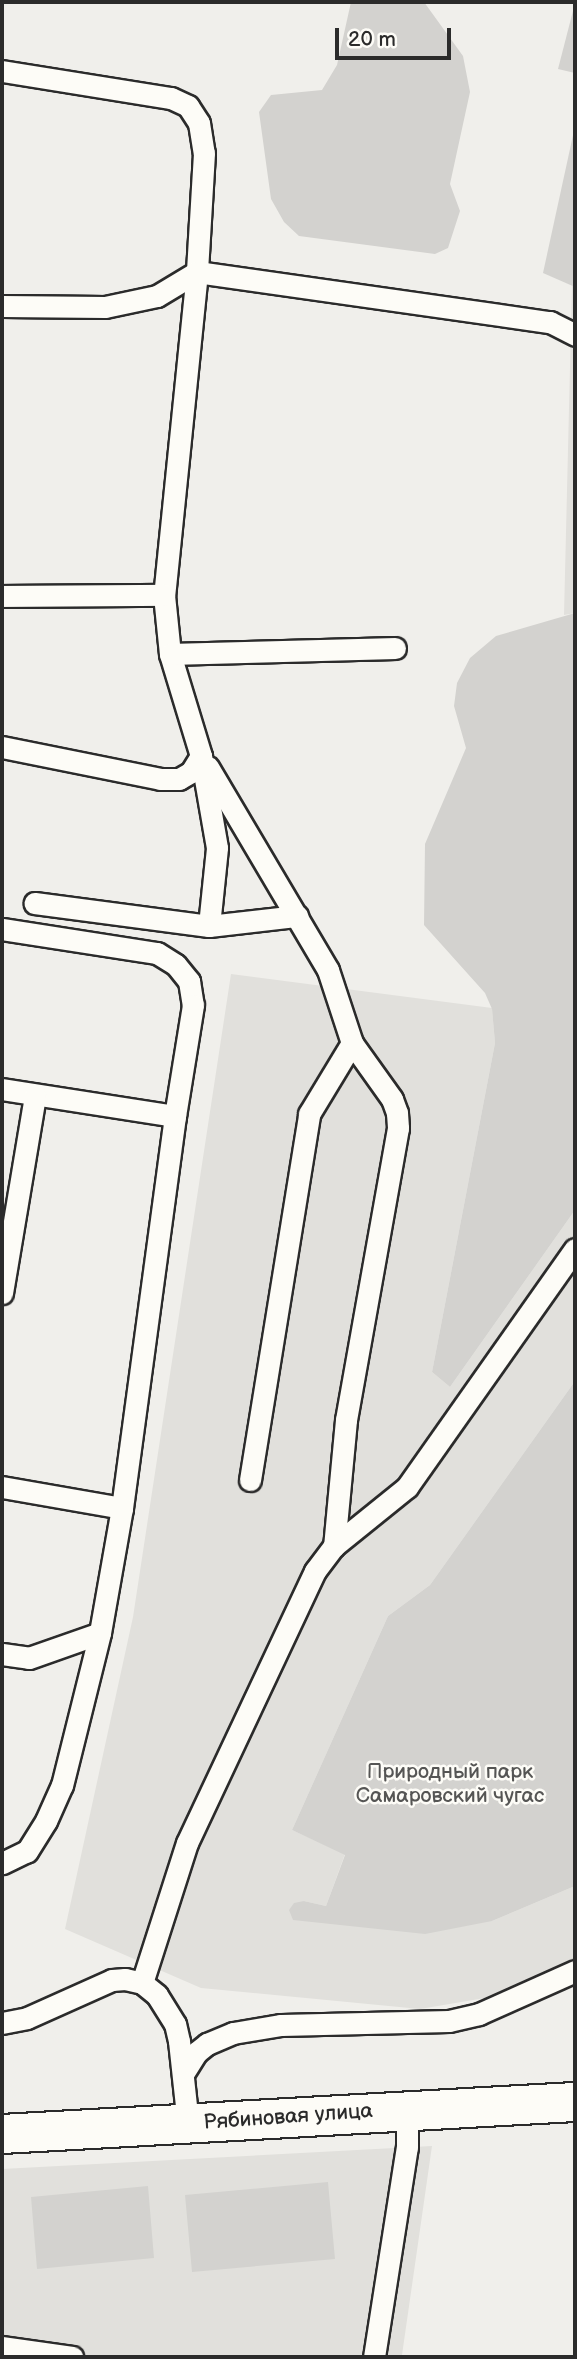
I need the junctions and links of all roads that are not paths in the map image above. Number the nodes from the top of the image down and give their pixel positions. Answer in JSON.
{"nodes":[{"id":1,"x":2,"y":71,"type":"edge"},
{"id":2,"x":197,"y":272,"type":"junction"},
{"id":3,"x":2,"y":306,"type":"edge"},
{"id":4,"x":575,"y":335,"type":"edge"},
{"id":5,"x":164,"y":595,"type":"junction"},
{"id":6,"x":2,"y":596,"type":"edge"},
{"id":7,"x":396,"y":648,"type":"dead end"},
{"id":8,"x":170,"y":654,"type":"junction"},
{"id":9,"x":2,"y":747,"type":"edge"},
{"id":10,"x":201,"y":757,"type":"junction"},
{"id":11,"x":35,"y":903,"type":"dead end"},
{"id":12,"x":298,"y":916,"type":"junction"},
{"id":13,"x":209,"y":926,"type":"junction"},
{"id":14,"x":2,"y":929,"type":"edge"},
{"id":15,"x":352,"y":1043,"type":"junction"},
{"id":16,"x":2,"y":1089,"type":"edge"},
{"id":17,"x":35,"y":1096,"type":"junction"},
{"id":18,"x":175,"y":1116,"type":"junction"},
{"id":19,"x":575,"y":1249,"type":"edge"},
{"id":20,"x":2,"y":1293,"type":"edge"},
{"id":21,"x":250,"y":1480,"type":"dead end"},
{"id":22,"x":2,"y":1487,"type":"edge"},
{"id":23,"x":122,"y":1508,"type":"junction"},
{"id":24,"x":334,"y":1546,"type":"junction"},
{"id":25,"x":100,"y":1633,"type":"junction"},
{"id":26,"x":2,"y":1654,"type":"edge"},
{"id":27,"x":2,"y":1863,"type":"edge"},
{"id":28,"x":575,"y":1971,"type":"edge"},
{"id":29,"x":142,"y":1983,"type":"junction"},
{"id":30,"x":2,"y":2023,"type":"edge"},
{"id":31,"x":183,"y":2074,"type":"junction"},
{"id":32,"x":575,"y":2102,"type":"edge"},
{"id":33,"x":407,"y":2110,"type":"junction"},
{"id":34,"x":188,"y":2124,"type":"junction"},
{"id":35,"x":2,"y":2134,"type":"edge"},
{"id":36,"x":2,"y":2347,"type":"edge"},
{"id":37,"x":72,"y":2357,"type":"edge"},
{"id":38,"x":374,"y":2357,"type":"edge"}],
"edges":[{"from":1,"to":2,"type":"lane"},
{"from":2,"to":3,"type":"lane"},
{"from":2,"to":4,"type":"lane"},
{"from":2,"to":5,"type":"lane"},
{"from":5,"to":6,"type":"lane"},
{"from":5,"to":8,"type":"lane"},
{"from":7,"to":8,"type":"lane"},
{"from":8,"to":10,"type":"lane"},
{"from":9,"to":10,"type":"lane"},
{"from":10,"to":12,"type":"lane"},
{"from":10,"to":13,"type":"lane"},
{"from":11,"to":13,"type":"lane"},
{"from":12,"to":13,"type":"lane"},
{"from":12,"to":15,"type":"lane"},
{"from":14,"to":18,"type":"lane"},
{"from":15,"to":21,"type":"lane"},
{"from":15,"to":24,"type":"lane"},
{"from":16,"to":17,"type":"lane"},
{"from":17,"to":18,"type":"lane"},
{"from":17,"to":20,"type":"lane"},
{"from":18,"to":23,"type":"lane"},
{"from":19,"to":24,"type":"lane"},
{"from":22,"to":23,"type":"lane"},
{"from":23,"to":25,"type":"lane"},
{"from":24,"to":29,"type":"lane"},
{"from":25,"to":26,"type":"lane"},
{"from":25,"to":27,"type":"lane"},
{"from":28,"to":31,"type":"lane"},
{"from":29,"to":30,"type":"lane"},
{"from":29,"to":31,"type":"lane"},
{"from":31,"to":34,"type":"lane"},
{"from":32,"to":33,"type":"street","name":"Рябиновая улица"},
{"from":33,"to":34,"type":"street","name":"Рябиновая улица"},
{"from":33,"to":38,"type":"lane"},
{"from":34,"to":35,"type":"street","name":"Рябиновая улица"},
{"from":36,"to":37,"type":"lane"}]}
